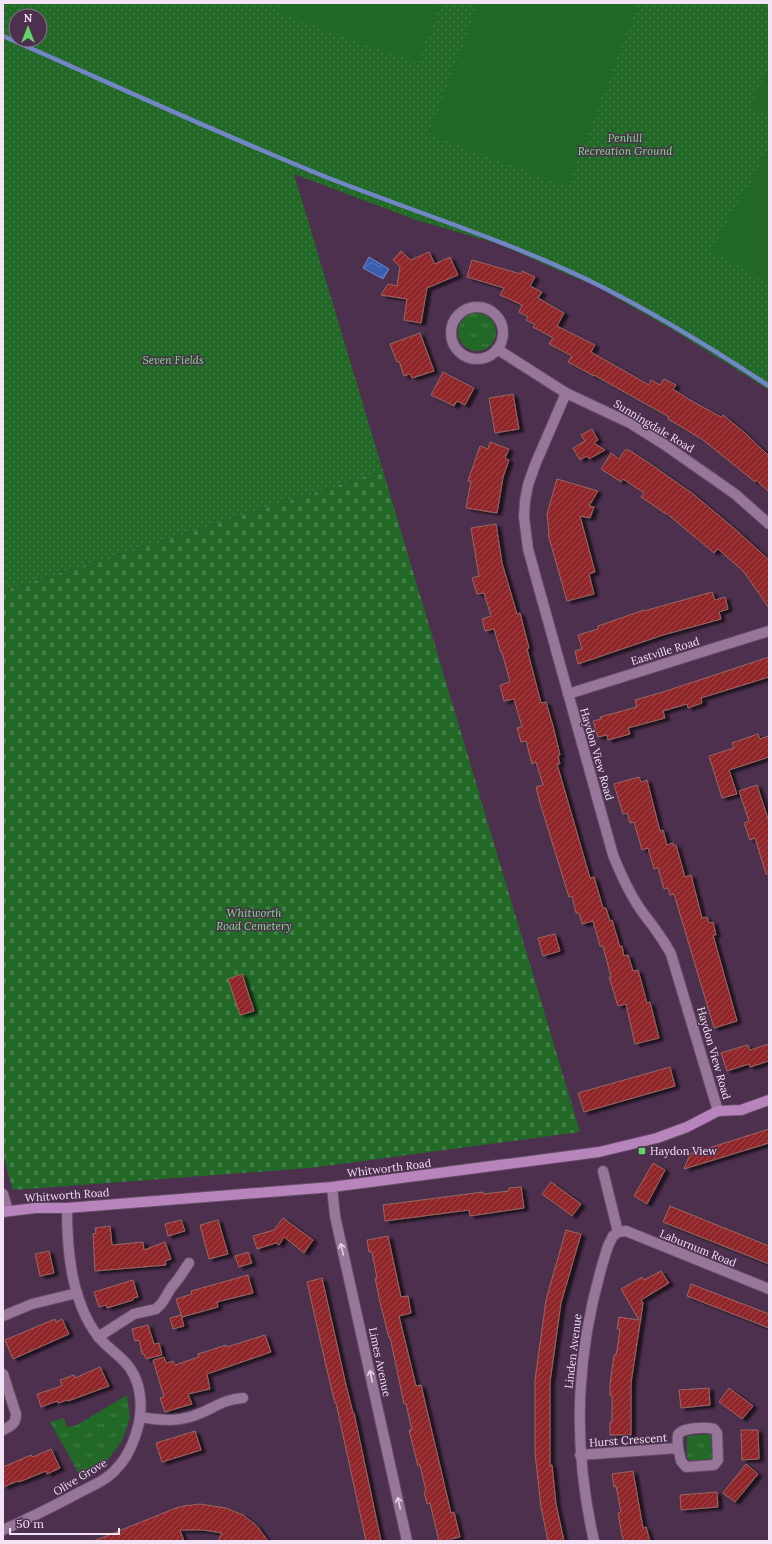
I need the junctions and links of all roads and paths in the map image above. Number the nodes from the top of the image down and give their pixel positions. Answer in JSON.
{"nodes":[{"id":1,"x":497,"y":349,"type":"junction"},
{"id":2,"x":566,"y":392,"type":"junction"},
{"id":3,"x":769,"y":524,"type":"edge"},
{"id":4,"x":769,"y":631,"type":"edge"},
{"id":5,"x":568,"y":694,"type":"junction"},
{"id":6,"x":769,"y":1100,"type":"edge"},
{"id":7,"x":718,"y":1111,"type":"junction"},
{"id":8,"x":603,"y":1171,"type":"dead end"},
{"id":9,"x":332,"y":1187,"type":"junction"},
{"id":10,"x":3,"y":1194,"type":"edge"},
{"id":11,"x":67,"y":1208,"type":"junction"},
{"id":12,"x":5,"y":1212,"type":"edge"},
{"id":13,"x":618,"y":1232,"type":"junction"},
{"id":14,"x":189,"y":1263,"type":"dead end"},
{"id":15,"x":769,"y":1289,"type":"edge"},
{"id":16,"x":77,"y":1293,"type":"junction"},
{"id":17,"x":3,"y":1316,"type":"edge"},
{"id":18,"x":98,"y":1337,"type":"junction"},
{"id":19,"x":3,"y":1374,"type":"edge"},
{"id":20,"x":243,"y":1398,"type":"dead end"},
{"id":21,"x":140,"y":1417,"type":"junction"},
{"id":22,"x":3,"y":1430,"type":"edge"},
{"id":23,"x":678,"y":1448,"type":"junction"},
{"id":24,"x":580,"y":1455,"type":"junction"},
{"id":25,"x":3,"y":1530,"type":"edge"},
{"id":26,"x":407,"y":1541,"type":"edge"},
{"id":27,"x":594,"y":1541,"type":"edge"}],
"edges":[{"from":1,"to":1,"type":"street"},
{"from":1,"to":2,"type":"street","name":"Sunningdale Road"},
{"from":2,"to":3,"type":"street","name":"Sunningdale Road"},
{"from":2,"to":5,"type":"street","name":"Haydon View Road"},
{"from":4,"to":5,"type":"street","name":"Eastville Road"},
{"from":5,"to":7,"type":"street","name":"Haydon View Road"},
{"from":6,"to":7,"type":"main road","name":"Whitworth Road"},
{"from":7,"to":9,"type":"main road","name":"Whitworth Road"},
{"from":8,"to":13,"type":"street"},
{"from":9,"to":11,"type":"main road","name":"Whitworth Road"},
{"from":26,"to":9,"type":"street","name":"Limes Avenue","one_way":true},
{"from":10,"to":12,"type":"street"},
{"from":11,"to":12,"type":"main road","name":"Whitworth Road"},
{"from":11,"to":16,"type":"street","name":"Olive Grove"},
{"from":13,"to":15,"type":"street","name":"Laburnum Road"},
{"from":13,"to":24,"type":"street","name":"Linden Avenue"},
{"from":14,"to":18,"type":"street"},
{"from":16,"to":17,"type":"street"},
{"from":16,"to":18,"type":"street","name":"Olive Grove"},
{"from":18,"to":21,"type":"street","name":"Olive Grove"},
{"from":19,"to":22,"type":"street"},
{"from":20,"to":21,"type":"street"},
{"from":21,"to":25,"type":"street","name":"Olive Grove"},
{"from":23,"to":23,"type":"street","name":"Hurst Crescent"},
{"from":23,"to":24,"type":"street","name":"Hurst Crescent"},
{"from":24,"to":27,"type":"street","name":"Linden Avenue"}]}
